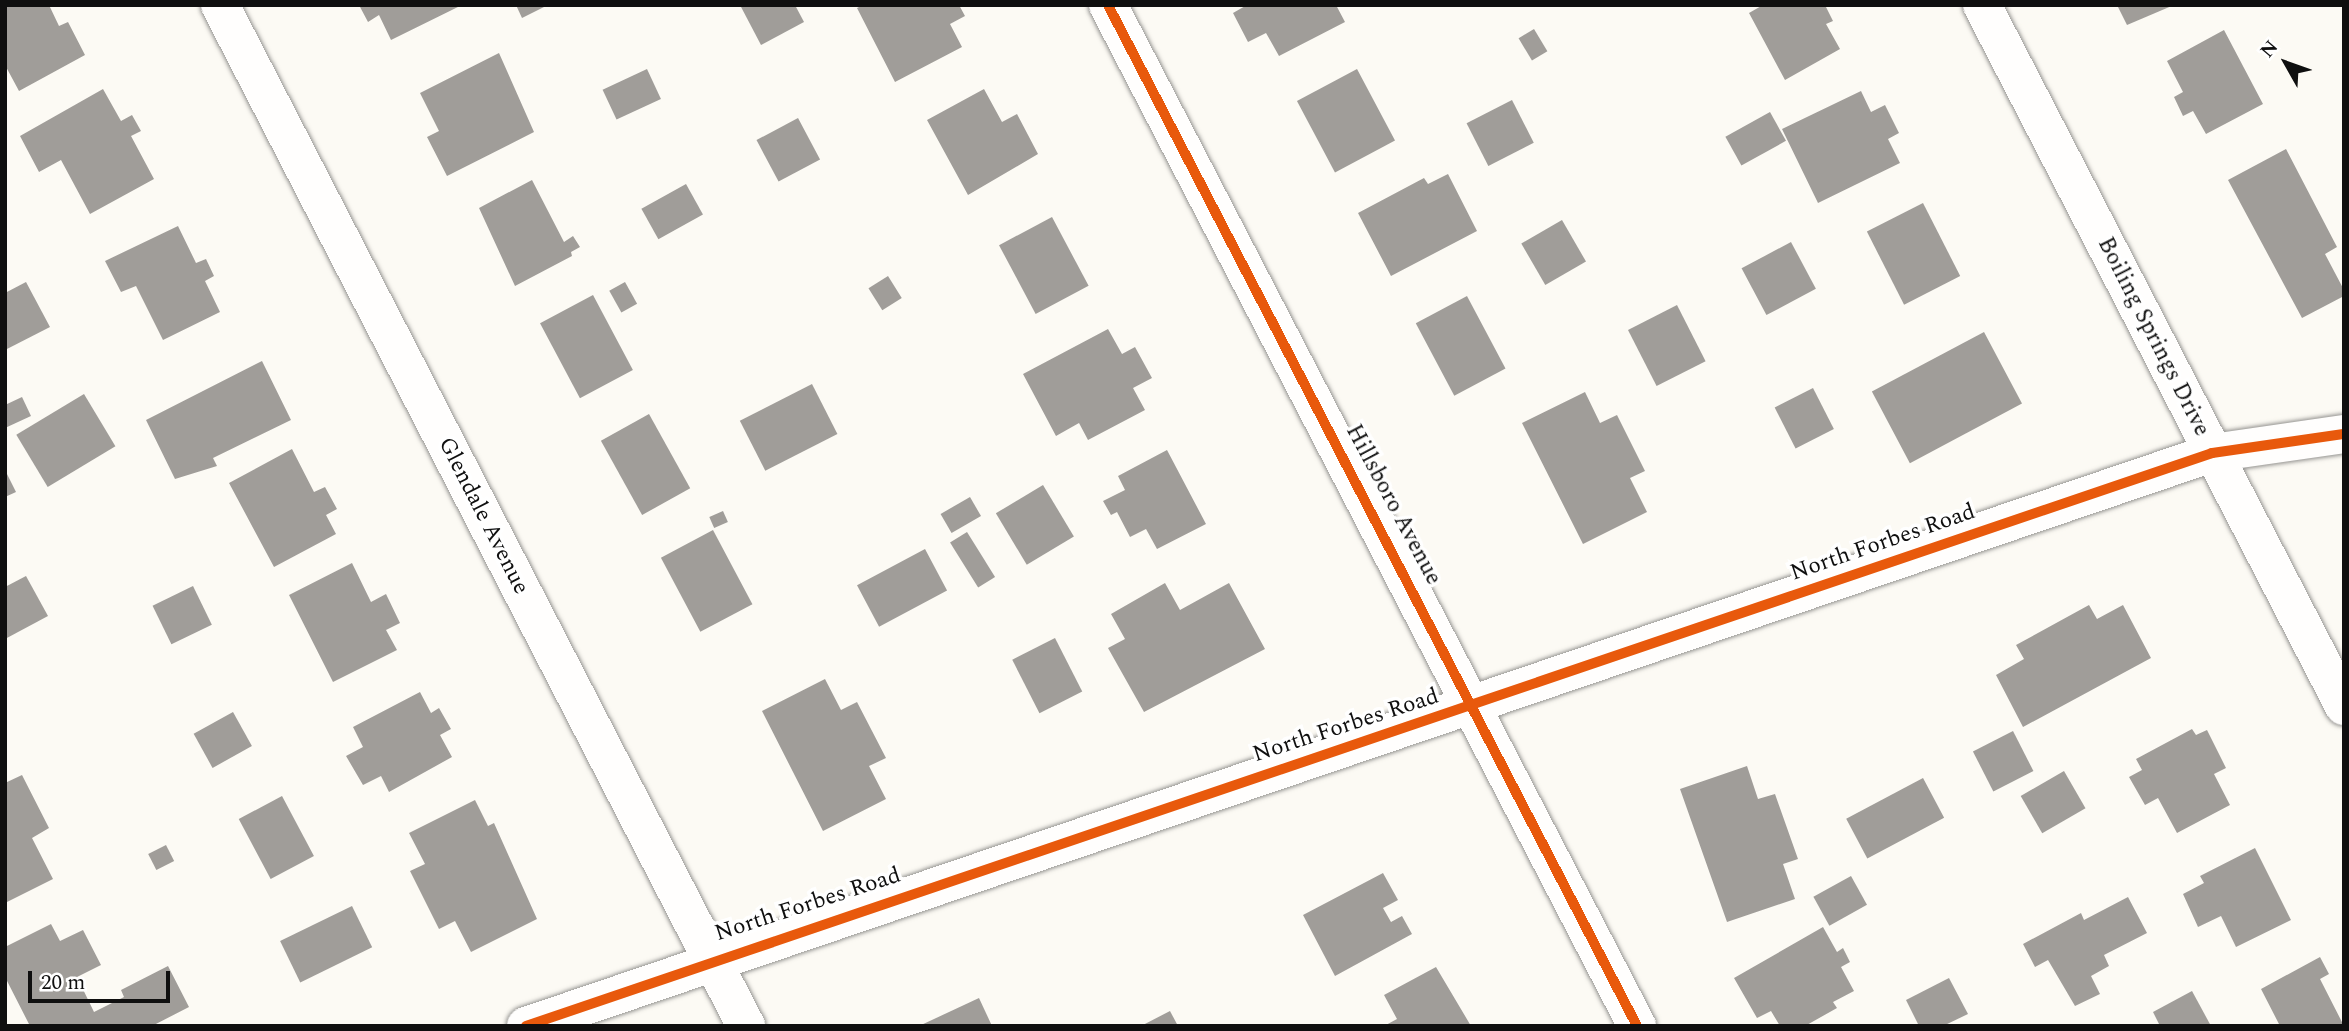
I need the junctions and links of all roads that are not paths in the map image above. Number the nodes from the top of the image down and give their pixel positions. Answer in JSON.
{"nodes":[{"id":1,"x":220,"y":5,"type":"edge"},
{"id":2,"x":1108,"y":5,"type":"edge"},
{"id":3,"x":1982,"y":5,"type":"edge"},
{"id":4,"x":2344,"y":434,"type":"edge"},
{"id":5,"x":2212,"y":453,"type":"junction"},
{"id":6,"x":1474,"y":705,"type":"junction"},
{"id":7,"x":2344,"y":706,"type":"edge"},
{"id":8,"x":711,"y":959,"type":"junction"},
{"id":9,"x":526,"y":1026,"type":"edge"},
{"id":10,"x":746,"y":1026,"type":"edge"},
{"id":11,"x":1637,"y":1026,"type":"edge"}],
"edges":[{"from":1,"to":8,"type":"street","name":"Glendale Avenue"},
{"from":2,"to":6,"type":"street","name":"Hillsboro Avenue"},
{"from":3,"to":5,"type":"street","name":"Boiling Springs Drive"},
{"from":4,"to":5,"type":"street","name":"North Forbes Road"},
{"from":5,"to":6,"type":"street","name":"North Forbes Road"},
{"from":5,"to":7,"type":"street","name":"Boiling Springs Drive"},
{"from":6,"to":8,"type":"street","name":"North Forbes Road"},
{"from":6,"to":11,"type":"street","name":"Hillsboro Avenue"},
{"from":8,"to":9,"type":"street","name":"North Forbes Road"},
{"from":8,"to":10,"type":"street","name":"Glendale Avenue"}]}
